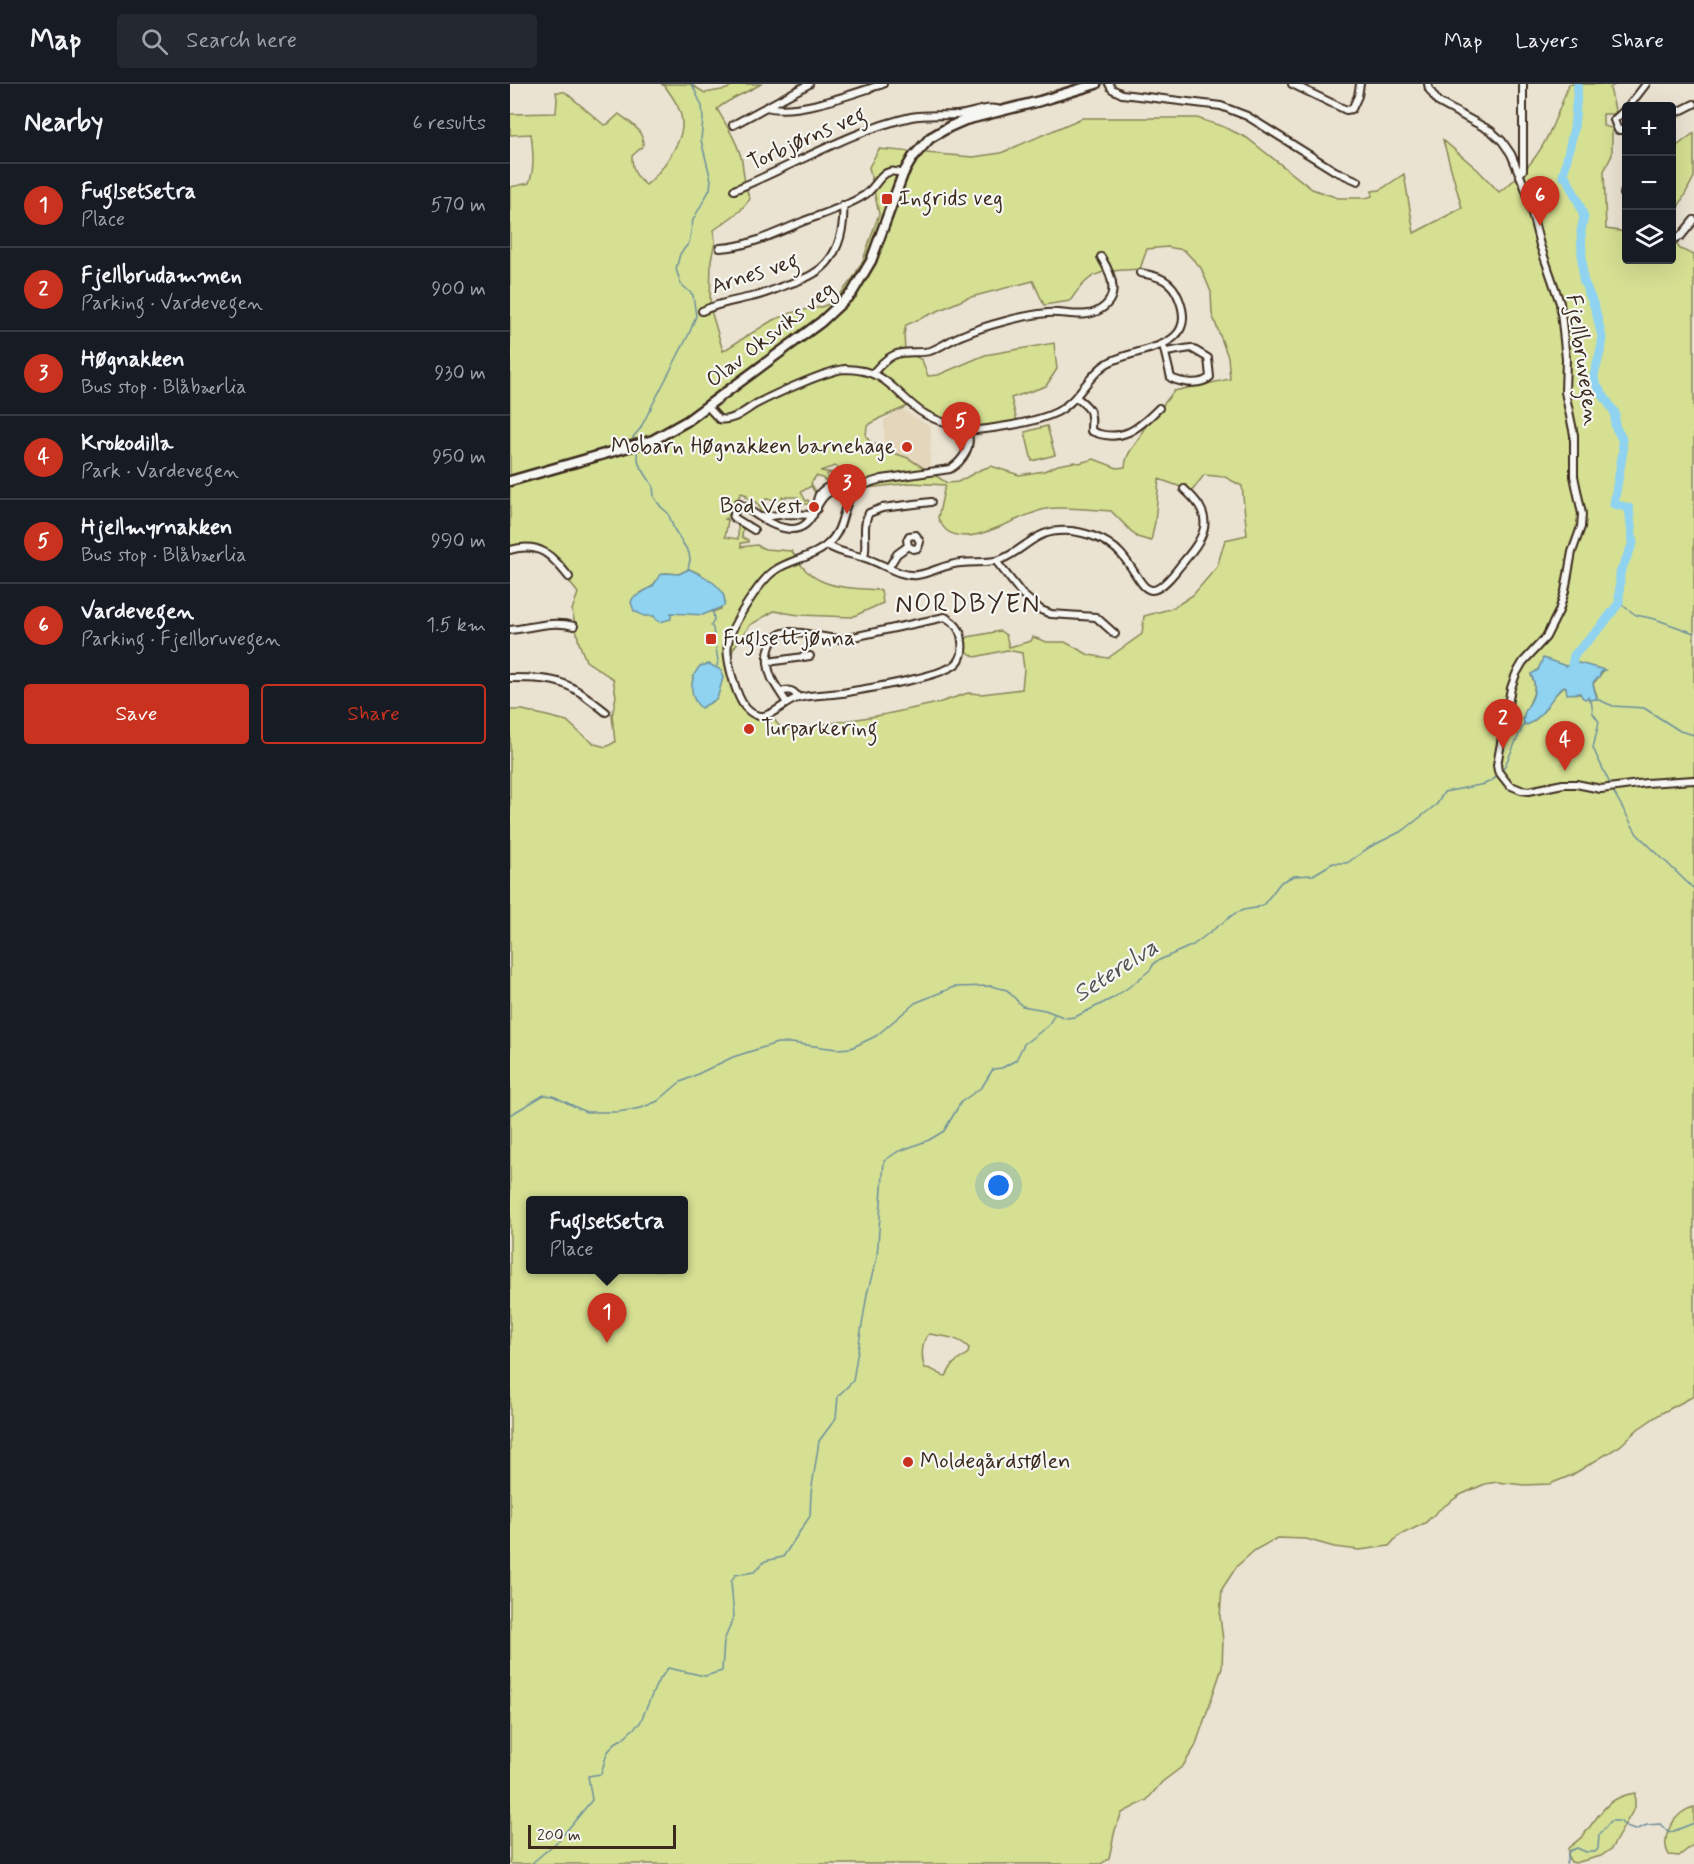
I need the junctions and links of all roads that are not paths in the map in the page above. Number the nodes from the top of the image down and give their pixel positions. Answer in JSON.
{"nodes":[{"id":1,"x":809,"y":84,"type":"edge"},
{"id":2,"x":883,"y":84,"type":"edge"},
{"id":3,"x":1096,"y":84,"type":"edge"},
{"id":4,"x":1109,"y":84,"type":"edge"},
{"id":5,"x":1292,"y":84,"type":"edge"},
{"id":6,"x":1360,"y":84,"type":"edge"},
{"id":7,"x":1428,"y":84,"type":"edge"},
{"id":8,"x":1523,"y":84,"type":"edge"},
{"id":9,"x":1646,"y":84,"type":"edge"},
{"id":10,"x":1632,"y":102,"type":"edge"},
{"id":11,"x":1694,"y":104,"type":"edge"},
{"id":12,"x":766,"y":107,"type":"junction"},
{"id":13,"x":1001,"y":111,"type":"junction"},
{"id":14,"x":1622,"y":113,"type":"edge"},
{"id":15,"x":1676,"y":113,"type":"edge"},
{"id":16,"x":733,"y":125,"type":"dead end"},
{"id":17,"x":1622,"y":130,"type":"edge"},
{"id":18,"x":903,"y":174,"type":"junction"},
{"id":19,"x":1520,"y":174,"type":"junction"},
{"id":20,"x":1358,"y":181,"type":"dead end"},
{"id":21,"x":734,"y":190,"type":"dead end"},
{"id":22,"x":843,"y":205,"type":"junction"},
{"id":23,"x":1694,"y":220,"type":"edge"},
{"id":24,"x":1676,"y":238,"type":"edge"},
{"id":25,"x":720,"y":248,"type":"dead end"},
{"id":26,"x":1101,"y":257,"type":"dead end"},
{"id":27,"x":1140,"y":273,"type":"dead end"},
{"id":28,"x":702,"y":311,"type":"dead end"},
{"id":29,"x":1163,"y":345,"type":"junction"},
{"id":30,"x":1166,"y":352,"type":"junction"},
{"id":31,"x":873,"y":373,"type":"junction"},
{"id":32,"x":1076,"y":397,"type":"junction"},
{"id":33,"x":708,"y":407,"type":"junction"},
{"id":34,"x":1160,"y":408,"type":"dead end"},
{"id":35,"x":967,"y":431,"type":"junction"},
{"id":36,"x":510,"y":481,"type":"edge"},
{"id":37,"x":837,"y":483,"type":"dead end"},
{"id":38,"x":1184,"y":489,"type":"dead end"},
{"id":39,"x":852,"y":494,"type":"junction"},
{"id":40,"x":931,"y":502,"type":"dead end"},
{"id":41,"x":815,"y":512,"type":"junction"},
{"id":42,"x":763,"y":517,"type":"junction"},
{"id":43,"x":754,"y":530,"type":"dead end"},
{"id":44,"x":827,"y":545,"type":"junction"},
{"id":45,"x":908,"y":546,"type":"dead end"},
{"id":46,"x":510,"y":549,"type":"edge"},
{"id":47,"x":864,"y":557,"type":"junction"},
{"id":48,"x":996,"y":561,"type":"junction"},
{"id":49,"x":889,"y":567,"type":"junction"},
{"id":50,"x":569,"y":577,"type":"dead end"},
{"id":51,"x":574,"y":626,"type":"dead end"},
{"id":52,"x":510,"y":630,"type":"edge"},
{"id":53,"x":1115,"y":634,"type":"dead end"},
{"id":54,"x":810,"y":656,"type":"dead end"},
{"id":55,"x":768,"y":662,"type":"junction"},
{"id":56,"x":510,"y":678,"type":"edge"},
{"id":57,"x":781,"y":692,"type":"junction"},
{"id":58,"x":798,"y":698,"type":"junction"},
{"id":59,"x":787,"y":704,"type":"junction"},
{"id":60,"x":606,"y":712,"type":"dead end"},
{"id":61,"x":1694,"y":780,"type":"edge"}],
"edges":[{"from":1,"to":12,"type":"street"},
{"from":2,"to":12,"type":"street"},
{"from":3,"to":13,"type":"street","name":"Olav Oksviks veg"},
{"from":4,"to":20,"type":"street"},
{"from":5,"to":6,"type":"street"},
{"from":7,"to":19,"type":"street"},
{"from":8,"to":19,"type":"street","name":"Fjellbruvegen"},
{"from":9,"to":10,"type":"street"},
{"from":11,"to":15,"type":"street"},
{"from":12,"to":16,"type":"street"},
{"from":13,"to":18,"type":"street","name":"Olav Oksviks veg"},
{"from":13,"to":21,"type":"street","name":"Torbjørns veg"},
{"from":14,"to":17,"type":"street"},
{"from":18,"to":22,"type":"street"},
{"from":18,"to":33,"type":"street","name":"Olav Oksviks veg"},
{"from":19,"to":61,"type":"street","name":"Fjellbruvegen"},
{"from":22,"to":25,"type":"street"},
{"from":22,"to":28,"type":"street","name":"Arnes veg"},
{"from":23,"to":24,"type":"street"},
{"from":26,"to":31,"type":"street"},
{"from":27,"to":29,"type":"street"},
{"from":29,"to":30,"type":"street"},
{"from":29,"to":32,"type":"street"},
{"from":30,"to":30,"type":"street"},
{"from":31,"to":33,"type":"street"},
{"from":31,"to":35,"type":"street"},
{"from":32,"to":34,"type":"street"},
{"from":32,"to":35,"type":"street"},
{"from":33,"to":36,"type":"street","name":"Olav Oksviks veg"},
{"from":35,"to":39,"type":"street"},
{"from":37,"to":41,"type":"street"},
{"from":38,"to":48,"type":"street"},
{"from":39,"to":41,"type":"street"},
{"from":39,"to":44,"type":"street"},
{"from":40,"to":47,"type":"street"},
{"from":41,"to":42,"type":"street"},
{"from":41,"to":42,"type":"street"},
{"from":42,"to":43,"type":"street"},
{"from":44,"to":47,"type":"street"},
{"from":44,"to":59,"type":"street"},
{"from":45,"to":49,"type":"street"},
{"from":46,"to":50,"type":"street"},
{"from":47,"to":49,"type":"street"},
{"from":48,"to":49,"type":"street"},
{"from":48,"to":53,"type":"street"},
{"from":51,"to":52,"type":"street"},
{"from":54,"to":55,"type":"street"},
{"from":55,"to":57,"type":"street"},
{"from":55,"to":58,"type":"street"},
{"from":56,"to":60,"type":"street"},
{"from":57,"to":58,"type":"street"},
{"from":57,"to":59,"type":"street"},
{"from":58,"to":59,"type":"street"}]}
